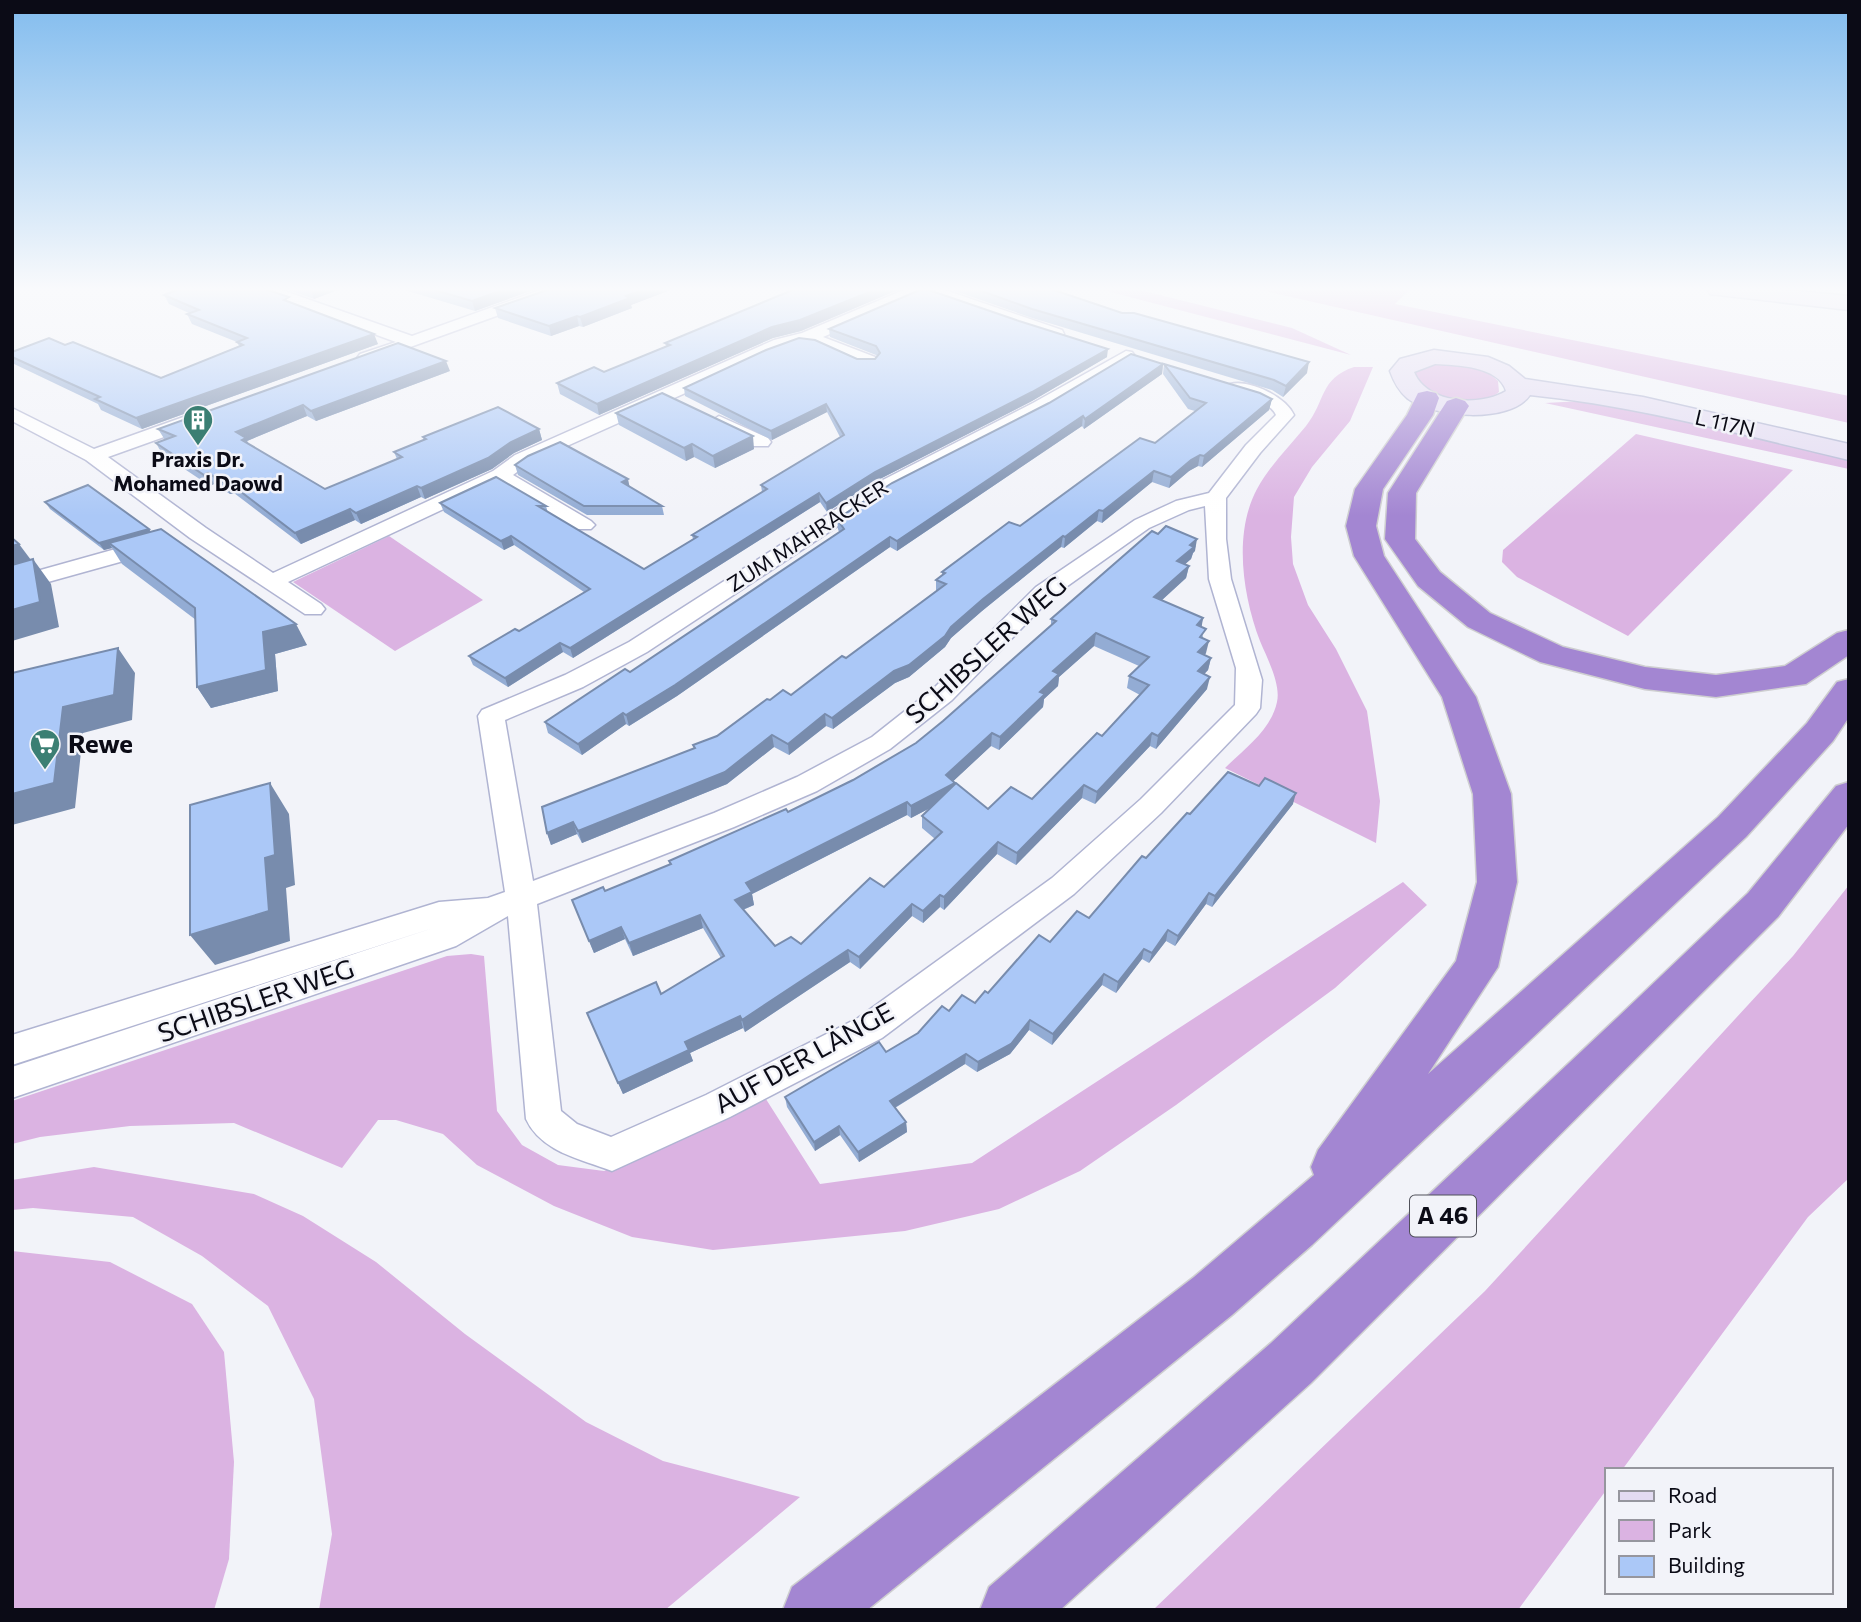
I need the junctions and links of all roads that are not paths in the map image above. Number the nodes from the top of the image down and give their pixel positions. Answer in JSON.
{"nodes":[{"id":1,"x":734,"y":365,"type":"edge"},
{"id":2,"x":1111,"y":365,"type":"edge"},
{"id":3,"x":1407,"y":365,"type":"edge"},
{"id":4,"x":1486,"y":365,"type":"edge"},
{"id":5,"x":1214,"y":382,"type":"edge"},
{"id":6,"x":1518,"y":386,"type":"junction"},
{"id":7,"x":665,"y":396,"type":"junction"},
{"id":8,"x":1441,"y":402,"type":"junction"},
{"id":9,"x":12,"y":413,"type":"edge"},
{"id":10,"x":208,"y":415,"type":"edge"},
{"id":11,"x":35,"y":425,"type":"junction"},
{"id":12,"x":12,"y":433,"type":"edge"},
{"id":13,"x":761,"y":442,"type":"dead end"},
{"id":14,"x":1849,"y":452,"type":"edge"},
{"id":15,"x":93,"y":456,"type":"junction"},
{"id":16,"x":500,"y":475,"type":"junction"},
{"id":17,"x":1216,"y":499,"type":"junction"},
{"id":18,"x":584,"y":525,"type":"dead end"},
{"id":19,"x":198,"y":533,"type":"junction"},
{"id":20,"x":274,"y":581,"type":"junction"},
{"id":21,"x":12,"y":585,"type":"edge"},
{"id":22,"x":313,"y":610,"type":"dead end"},
{"id":23,"x":1849,"y":640,"type":"edge"},
{"id":24,"x":1849,"y":690,"type":"edge"},
{"id":25,"x":491,"y":716,"type":"joint"},
{"id":26,"x":1849,"y":796,"type":"edge"},
{"id":27,"x":508,"y":903,"type":"junction"},
{"id":28,"x":12,"y":1050,"type":"edge"},
{"id":29,"x":12,"y":1083,"type":"edge"},
{"id":30,"x":1294,"y":1227,"type":"junction"},
{"id":31,"x":815,"y":1610,"type":"edge"},
{"id":32,"x":1012,"y":1610,"type":"edge"}],
"edges":[{"from":1,"to":7,"type":"street"},
{"from":2,"to":25,"type":"street","name":"ZUM MAHRACKER"},
{"from":3,"to":8,"type":"main road"},
{"from":4,"to":6,"type":"main road"},
{"from":5,"to":17,"type":"street"},
{"from":6,"to":8,"type":"main road"},
{"from":6,"to":14,"type":"main road","name":"L 117N"},
{"from":7,"to":13,"type":"street"},
{"from":7,"to":16,"type":"street"},
{"from":8,"to":23,"type":"highway"},
{"from":8,"to":30,"type":"highway"},
{"from":9,"to":11,"type":"street"},
{"from":10,"to":15,"type":"street"},
{"from":11,"to":12,"type":"street"},
{"from":11,"to":15,"type":"street"},
{"from":15,"to":19,"type":"street"},
{"from":16,"to":18,"type":"street"},
{"from":16,"to":20,"type":"street"},
{"from":17,"to":27,"type":"street","name":"SCHIBSLER WEG"},
{"from":17,"to":27,"type":"street","name":"AUF DER LÄNGE"},
{"from":19,"to":20,"type":"street"},
{"from":19,"to":21,"type":"street"},
{"from":20,"to":22,"type":"street"},
{"from":24,"to":30,"type":"highway"},
{"from":25,"to":27,"type":"street","name":"AUF DER LÄNGE"},
{"from":26,"to":32,"type":"highway","number":"A 46"},
{"from":27,"to":28,"type":"street","name":"SCHIBSLER WEG"},
{"from":27,"to":29,"type":"street","name":"SCHIBSLER WEG"},
{"from":30,"to":31,"type":"highway"}]}
